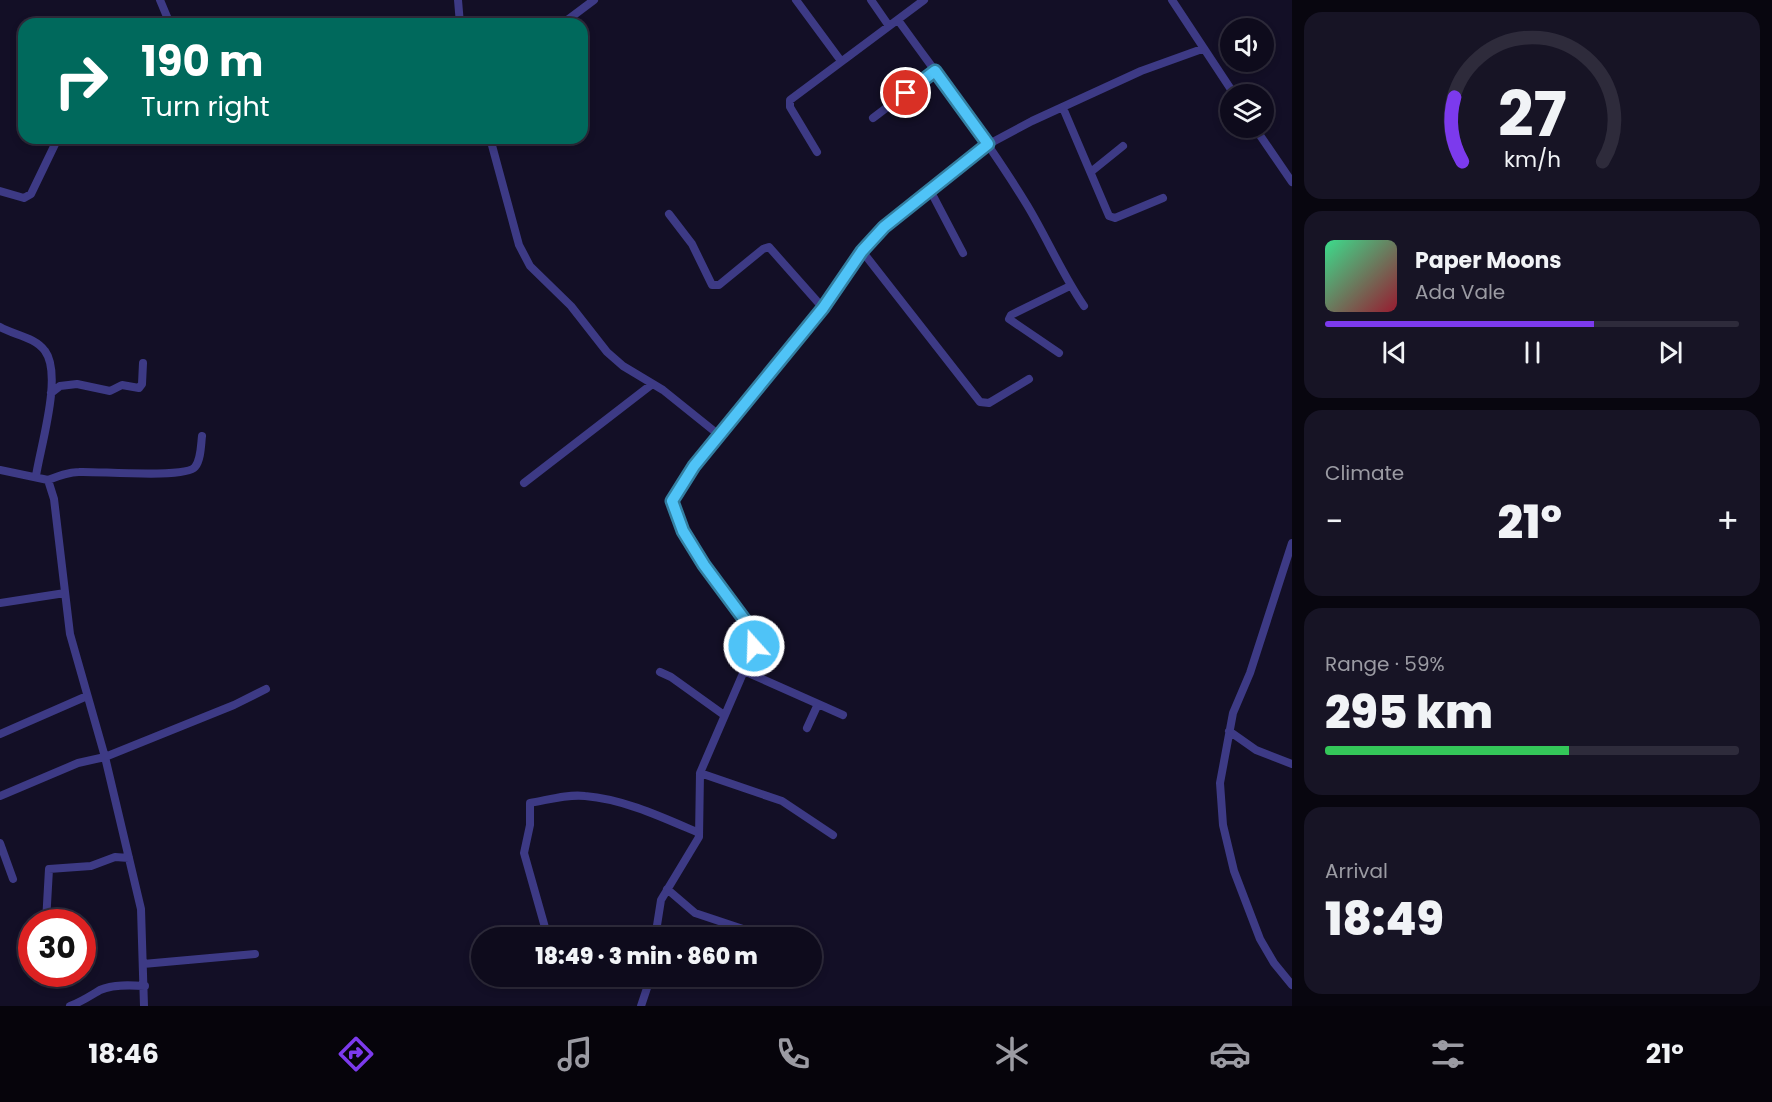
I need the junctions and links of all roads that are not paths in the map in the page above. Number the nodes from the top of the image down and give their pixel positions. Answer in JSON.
{"nodes":[{"id":1,"x":160,"y":0,"type":"edge"},
{"id":2,"x":458,"y":0,"type":"edge"},
{"id":3,"x":594,"y":0,"type":"edge"},
{"id":4,"x":796,"y":0,"type":"edge"},
{"id":5,"x":871,"y":0,"type":"edge"},
{"id":6,"x":924,"y":0,"type":"edge"},
{"id":7,"x":1172,"y":0,"type":"edge"},
{"id":8,"x":168,"y":18,"type":"edge"},
{"id":9,"x":460,"y":18,"type":"edge"},
{"id":10,"x":570,"y":18,"type":"edge"},
{"id":11,"x":898,"y":20,"type":"junction"},
{"id":12,"x":889,"y":26,"type":"junction"},
{"id":13,"x":1202,"y":49,"type":"junction"},
{"id":14,"x":840,"y":61,"type":"junction"},
{"id":15,"x":935,"y":71,"type":"junction"},
{"id":16,"x":1227,"y":84,"type":"edge"},
{"id":17,"x":1063,"y":108,"type":"junction"},
{"id":18,"x":873,"y":118,"type":"dead end"},
{"id":19,"x":1262,"y":138,"type":"edge"},
{"id":20,"x":55,"y":144,"type":"edge"},
{"id":21,"x":492,"y":144,"type":"edge"},
{"id":22,"x":988,"y":144,"type":"junction"},
{"id":23,"x":1123,"y":146,"type":"dead end"},
{"id":24,"x":817,"y":152,"type":"dead end"},
{"id":25,"x":1092,"y":171,"type":"junction"},
{"id":26,"x":1292,"y":182,"type":"edge"},
{"id":27,"x":930,"y":190,"type":"junction"},
{"id":28,"x":0,"y":191,"type":"edge"},
{"id":29,"x":1163,"y":198,"type":"dead end"},
{"id":30,"x":669,"y":214,"type":"dead end"},
{"id":31,"x":862,"y":251,"type":"junction"},
{"id":32,"x":963,"y":253,"type":"dead end"},
{"id":33,"x":1070,"y":286,"type":"junction"},
{"id":34,"x":1084,"y":306,"type":"dead end"},
{"id":35,"x":823,"y":308,"type":"junction"},
{"id":36,"x":0,"y":327,"type":"edge"},
{"id":37,"x":1059,"y":352,"type":"dead end"},
{"id":38,"x":143,"y":363,"type":"dead end"},
{"id":39,"x":1029,"y":379,"type":"dead end"},
{"id":40,"x":651,"y":384,"type":"junction"},
{"id":41,"x":51,"y":393,"type":"junction"},
{"id":42,"x":202,"y":435,"type":"dead end"},
{"id":43,"x":719,"y":435,"type":"junction"},
{"id":44,"x":0,"y":470,"type":"edge"},
{"id":45,"x":36,"y":476,"type":"junction"},
{"id":46,"x":48,"y":480,"type":"junction"},
{"id":47,"x":524,"y":483,"type":"dead end"},
{"id":48,"x":1292,"y":543,"type":"edge"},
{"id":49,"x":65,"y":593,"type":"junction"},
{"id":50,"x":0,"y":603,"type":"edge"},
{"id":51,"x":744,"y":670,"type":"junction"},
{"id":52,"x":660,"y":672,"type":"dead end"},
{"id":53,"x":266,"y":689,"type":"dead end"},
{"id":54,"x":87,"y":696,"type":"junction"},
{"id":55,"x":818,"y":704,"type":"junction"},
{"id":56,"x":724,"y":715,"type":"junction"},
{"id":57,"x":843,"y":715,"type":"dead end"},
{"id":58,"x":807,"y":728,"type":"dead end"},
{"id":59,"x":1229,"y":731,"type":"junction"},
{"id":60,"x":0,"y":734,"type":"edge"},
{"id":61,"x":105,"y":757,"type":"junction"},
{"id":62,"x":1292,"y":764,"type":"edge"},
{"id":63,"x":700,"y":773,"type":"junction"},
{"id":64,"x":0,"y":796,"type":"edge"},
{"id":65,"x":699,"y":833,"type":"junction"},
{"id":66,"x":833,"y":835,"type":"dead end"},
{"id":67,"x":0,"y":843,"type":"edge"},
{"id":68,"x":129,"y":858,"type":"junction"},
{"id":69,"x":14,"y":879,"type":"dead end"},
{"id":70,"x":667,"y":889,"type":"junction"},
{"id":71,"x":47,"y":909,"type":"edge"},
{"id":72,"x":545,"y":927,"type":"edge"},
{"id":73,"x":656,"y":927,"type":"edge"},
{"id":74,"x":737,"y":927,"type":"edge"},
{"id":75,"x":255,"y":954,"type":"dead end"},
{"id":76,"x":143,"y":964,"type":"junction"},
{"id":77,"x":1292,"y":984,"type":"edge"},
{"id":78,"x":145,"y":986,"type":"junction"},
{"id":79,"x":647,"y":987,"type":"edge"},
{"id":80,"x":70,"y":1006,"type":"edge"},
{"id":81,"x":144,"y":1006,"type":"edge"},
{"id":82,"x":641,"y":1006,"type":"edge"}],
"edges":[{"from":1,"to":8,"type":"street"},
{"from":2,"to":9,"type":"street"},
{"from":3,"to":10,"type":"street"},
{"from":4,"to":14,"type":"street"},
{"from":5,"to":12,"type":"street"},
{"from":6,"to":11,"type":"street"},
{"from":7,"to":13,"type":"street"},
{"from":11,"to":12,"type":"street"},
{"from":11,"to":15,"type":"street"},
{"from":12,"to":14,"type":"street"},
{"from":13,"to":16,"type":"street"},
{"from":13,"to":17,"type":"street"},
{"from":14,"to":24,"type":"street"},
{"from":15,"to":18,"type":"street"},
{"from":15,"to":22,"type":"street"},
{"from":17,"to":22,"type":"street"},
{"from":17,"to":25,"type":"street"},
{"from":19,"to":26,"type":"street"},
{"from":20,"to":28,"type":"street"},
{"from":21,"to":40,"type":"street"},
{"from":22,"to":27,"type":"street"},
{"from":22,"to":33,"type":"street"},
{"from":23,"to":25,"type":"street"},
{"from":25,"to":29,"type":"street"},
{"from":27,"to":31,"type":"street"},
{"from":27,"to":32,"type":"street"},
{"from":30,"to":35,"type":"street"},
{"from":31,"to":35,"type":"street"},
{"from":31,"to":39,"type":"street"},
{"from":33,"to":34,"type":"street"},
{"from":33,"to":37,"type":"street"},
{"from":35,"to":43,"type":"street"},
{"from":36,"to":41,"type":"street"},
{"from":38,"to":41,"type":"street"},
{"from":40,"to":43,"type":"street"},
{"from":40,"to":47,"type":"street"},
{"from":41,"to":45,"type":"street"},
{"from":42,"to":46,"type":"street"},
{"from":43,"to":51,"type":"street"},
{"from":44,"to":45,"type":"street"},
{"from":45,"to":46,"type":"street"},
{"from":46,"to":49,"type":"street"},
{"from":48,"to":59,"type":"street"},
{"from":49,"to":50,"type":"street"},
{"from":49,"to":54,"type":"street"},
{"from":51,"to":55,"type":"street"},
{"from":51,"to":56,"type":"street"},
{"from":52,"to":56,"type":"street"},
{"from":53,"to":61,"type":"street"},
{"from":54,"to":60,"type":"street"},
{"from":54,"to":61,"type":"street"},
{"from":55,"to":57,"type":"street"},
{"from":55,"to":58,"type":"street"},
{"from":56,"to":63,"type":"street"},
{"from":59,"to":62,"type":"street"},
{"from":59,"to":77,"type":"street"},
{"from":61,"to":64,"type":"street"},
{"from":61,"to":68,"type":"street"},
{"from":63,"to":65,"type":"street"},
{"from":63,"to":66,"type":"street"},
{"from":65,"to":70,"type":"street"},
{"from":65,"to":72,"type":"street"},
{"from":67,"to":69,"type":"street"},
{"from":68,"to":71,"type":"street"},
{"from":68,"to":76,"type":"street"},
{"from":70,"to":73,"type":"street"},
{"from":70,"to":74,"type":"street"},
{"from":75,"to":76,"type":"street"},
{"from":76,"to":78,"type":"street"},
{"from":78,"to":80,"type":"street"},
{"from":78,"to":81,"type":"street"},
{"from":79,"to":82,"type":"street"}]}
